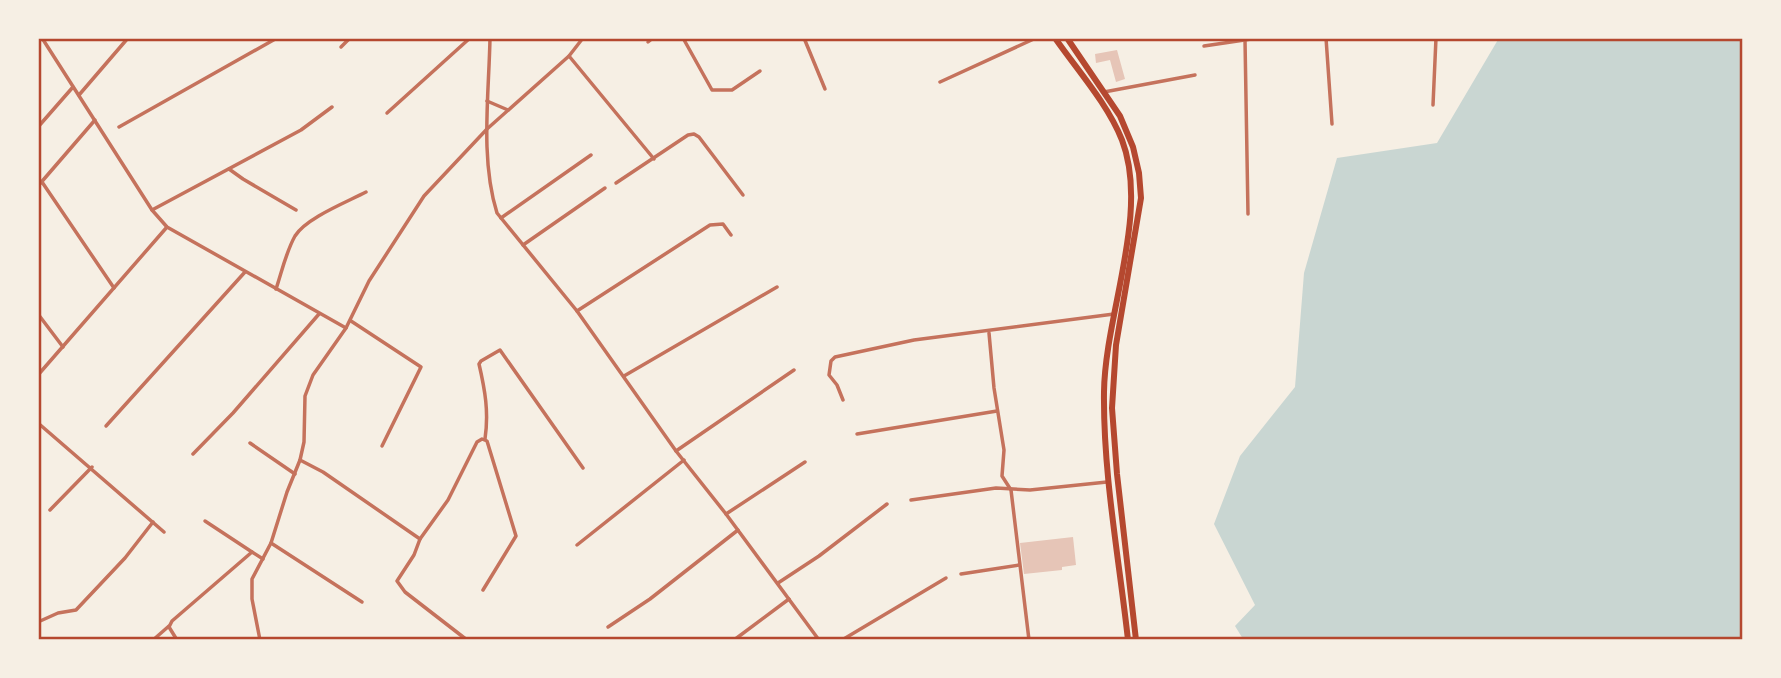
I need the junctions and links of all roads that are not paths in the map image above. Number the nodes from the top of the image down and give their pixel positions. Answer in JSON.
{"nodes":[{"id":1,"x":42,"y":38,"type":"edge"},
{"id":2,"x":128,"y":38,"type":"edge"},
{"id":3,"x":277,"y":38,"type":"edge"},
{"id":4,"x":350,"y":38,"type":"edge"},
{"id":5,"x":470,"y":38,"type":"edge"},
{"id":6,"x":490,"y":38,"type":"edge"},
{"id":7,"x":583,"y":38,"type":"edge"},
{"id":8,"x":653,"y":38,"type":"edge"},
{"id":9,"x":683,"y":38,"type":"edge"},
{"id":10,"x":804,"y":38,"type":"edge"},
{"id":11,"x":1036,"y":38,"type":"edge"},
{"id":12,"x":1055,"y":38,"type":"edge"},
{"id":13,"x":1067,"y":38,"type":"edge"},
{"id":14,"x":1258,"y":38,"type":"edge"},
{"id":15,"x":1326,"y":38,"type":"edge"},
{"id":16,"x":1436,"y":38,"type":"edge"},
{"id":17,"x":1245,"y":40,"type":"junction"},
{"id":18,"x":648,"y":41,"type":"dead end"},
{"id":19,"x":1204,"y":46,"type":"dead end"},
{"id":20,"x":341,"y":47,"type":"dead end"},
{"id":21,"x":569,"y":56,"type":"junction"},
{"id":22,"x":760,"y":71,"type":"dead end"},
{"id":23,"x":1195,"y":75,"type":"dead end"},
{"id":24,"x":940,"y":82,"type":"dead end"},
{"id":25,"x":73,"y":87,"type":"junction"},
{"id":26,"x":825,"y":89,"type":"dead end"},
{"id":27,"x":1104,"y":93,"type":"junction"},
{"id":28,"x":79,"y":95,"type":"junction"},
{"id":29,"x":487,"y":101,"type":"junction"},
{"id":30,"x":1433,"y":105,"type":"dead end"},
{"id":31,"x":332,"y":107,"type":"dead end"},
{"id":32,"x":508,"y":110,"type":"junction"},
{"id":33,"x":387,"y":113,"type":"dead end"},
{"id":34,"x":95,"y":120,"type":"junction"},
{"id":35,"x":1332,"y":124,"type":"dead end"},
{"id":36,"x":38,"y":127,"type":"edge"},
{"id":37,"x":118,"y":127,"type":"dead end"},
{"id":38,"x":487,"y":129,"type":"junction"},
{"id":39,"x":591,"y":155,"type":"dead end"},
{"id":40,"x":654,"y":159,"type":"junction"},
{"id":41,"x":229,"y":168,"type":"junction"},
{"id":42,"x":616,"y":183,"type":"dead end"},
{"id":43,"x":40,"y":184,"type":"edge"},
{"id":44,"x":605,"y":188,"type":"dead end"},
{"id":45,"x":366,"y":192,"type":"dead end"},
{"id":46,"x":743,"y":195,"type":"dead end"},
{"id":47,"x":152,"y":210,"type":"junction"},
{"id":48,"x":296,"y":210,"type":"dead end"},
{"id":49,"x":1248,"y":214,"type":"dead end"},
{"id":50,"x":500,"y":219,"type":"junction"},
{"id":51,"x":167,"y":227,"type":"junction"},
{"id":52,"x":732,"y":235,"type":"dead end"},
{"id":53,"x":523,"y":245,"type":"junction"},
{"id":54,"x":244,"y":272,"type":"junction"},
{"id":55,"x":777,"y":287,"type":"dead end"},
{"id":56,"x":114,"y":288,"type":"junction"},
{"id":57,"x":276,"y":289,"type":"junction"},
{"id":58,"x":577,"y":311,"type":"junction"},
{"id":59,"x":38,"y":314,"type":"edge"},
{"id":60,"x":319,"y":314,"type":"junction"},
{"id":61,"x":1114,"y":314,"type":"junction"},
{"id":62,"x":351,"y":321,"type":"junction"},
{"id":63,"x":346,"y":328,"type":"junction"},
{"id":64,"x":989,"y":332,"type":"junction"},
{"id":65,"x":63,"y":347,"type":"junction"},
{"id":66,"x":794,"y":370,"type":"dead end"},
{"id":67,"x":38,"y":375,"type":"edge"},
{"id":68,"x":624,"y":376,"type":"junction"},
{"id":69,"x":843,"y":400,"type":"dead end"},
{"id":70,"x":997,"y":411,"type":"junction"},
{"id":71,"x":38,"y":423,"type":"edge"},
{"id":72,"x":106,"y":426,"type":"dead end"},
{"id":73,"x":857,"y":434,"type":"dead end"},
{"id":74,"x":485,"y":439,"type":"junction"},
{"id":75,"x":250,"y":443,"type":"dead end"},
{"id":76,"x":382,"y":446,"type":"dead end"},
{"id":77,"x":676,"y":451,"type":"junction"},
{"id":78,"x":193,"y":454,"type":"dead end"},
{"id":79,"x":300,"y":460,"type":"junction"},
{"id":80,"x":684,"y":460,"type":"junction"},
{"id":81,"x":805,"y":463,"type":"dead end"},
{"id":82,"x":92,"y":467,"type":"junction"},
{"id":83,"x":583,"y":468,"type":"dead end"},
{"id":84,"x":295,"y":474,"type":"junction"},
{"id":85,"x":1109,"y":482,"type":"junction"},
{"id":86,"x":1011,"y":490,"type":"junction"},
{"id":87,"x":911,"y":500,"type":"dead end"},
{"id":88,"x":887,"y":504,"type":"dead end"},
{"id":89,"x":50,"y":510,"type":"dead end"},
{"id":90,"x":726,"y":514,"type":"junction"},
{"id":91,"x":205,"y":521,"type":"dead end"},
{"id":92,"x":153,"y":522,"type":"junction"},
{"id":93,"x":738,"y":530,"type":"junction"},
{"id":94,"x":164,"y":532,"type":"dead end"},
{"id":95,"x":420,"y":539,"type":"junction"},
{"id":96,"x":271,"y":543,"type":"junction"},
{"id":97,"x":577,"y":545,"type":"dead end"},
{"id":98,"x":252,"y":552,"type":"junction"},
{"id":99,"x":263,"y":559,"type":"junction"},
{"id":100,"x":1019,"y":565,"type":"junction"},
{"id":101,"x":961,"y":574,"type":"dead end"},
{"id":102,"x":946,"y":578,"type":"dead end"},
{"id":103,"x":777,"y":583,"type":"junction"},
{"id":104,"x":483,"y":590,"type":"dead end"},
{"id":105,"x":789,"y":599,"type":"junction"},
{"id":106,"x":362,"y":602,"type":"dead end"},
{"id":107,"x":38,"y":622,"type":"edge"},
{"id":108,"x":169,"y":626,"type":"junction"},
{"id":109,"x":608,"y":627,"type":"dead end"},
{"id":110,"x":153,"y":639,"type":"edge"},
{"id":111,"x":177,"y":639,"type":"edge"},
{"id":112,"x":260,"y":639,"type":"edge"},
{"id":113,"x":467,"y":639,"type":"edge"},
{"id":114,"x":734,"y":639,"type":"edge"},
{"id":115,"x":819,"y":639,"type":"edge"},
{"id":116,"x":842,"y":639,"type":"edge"},
{"id":117,"x":1028,"y":639,"type":"edge"},
{"id":118,"x":1128,"y":639,"type":"edge"},
{"id":119,"x":1136,"y":639,"type":"edge"}],
"edges":[{"from":1,"to":25,"type":"street"},
{"from":2,"to":28,"type":"street"},
{"from":3,"to":37,"type":"street"},
{"from":4,"to":20,"type":"street"},
{"from":5,"to":33,"type":"street"},
{"from":6,"to":29,"type":"street"},
{"from":7,"to":21,"type":"street"},
{"from":8,"to":18,"type":"street"},
{"from":9,"to":22,"type":"street"},
{"from":10,"to":26,"type":"street"},
{"from":11,"to":24,"type":"street"},
{"from":12,"to":61,"type":"main road"},
{"from":13,"to":27,"type":"main road"},
{"from":14,"to":17,"type":"street"},
{"from":15,"to":35,"type":"street"},
{"from":16,"to":30,"type":"street"},
{"from":17,"to":19,"type":"street"},
{"from":17,"to":49,"type":"street"},
{"from":21,"to":32,"type":"street"},
{"from":21,"to":40,"type":"street"},
{"from":23,"to":27,"type":"street"},
{"from":25,"to":28,"type":"street"},
{"from":25,"to":36,"type":"street"},
{"from":27,"to":119,"type":"main road"},
{"from":28,"to":34,"type":"street"},
{"from":29,"to":32,"type":"street"},
{"from":29,"to":38,"type":"street"},
{"from":31,"to":41,"type":"street"},
{"from":32,"to":38,"type":"street"},
{"from":34,"to":43,"type":"street"},
{"from":34,"to":47,"type":"street"},
{"from":38,"to":50,"type":"street"},
{"from":38,"to":62,"type":"street"},
{"from":39,"to":50,"type":"street"},
{"from":40,"to":42,"type":"street"},
{"from":40,"to":46,"type":"street"},
{"from":41,"to":47,"type":"street"},
{"from":41,"to":48,"type":"street"},
{"from":43,"to":56,"type":"street"},
{"from":44,"to":53,"type":"street"},
{"from":45,"to":57,"type":"street"},
{"from":47,"to":51,"type":"street"},
{"from":50,"to":53,"type":"street"},
{"from":51,"to":54,"type":"street"},
{"from":51,"to":56,"type":"street"},
{"from":52,"to":58,"type":"street"},
{"from":53,"to":58,"type":"street"},
{"from":54,"to":57,"type":"street"},
{"from":54,"to":72,"type":"street"},
{"from":55,"to":68,"type":"street"},
{"from":56,"to":65,"type":"street"},
{"from":57,"to":60,"type":"street"},
{"from":58,"to":68,"type":"street"},
{"from":59,"to":65,"type":"street"},
{"from":60,"to":63,"type":"street"},
{"from":60,"to":78,"type":"street"},
{"from":61,"to":64,"type":"street"},
{"from":61,"to":85,"type":"main road"},
{"from":62,"to":63,"type":"street"},
{"from":62,"to":76,"type":"street"},
{"from":63,"to":79,"type":"street"},
{"from":64,"to":69,"type":"street"},
{"from":64,"to":70,"type":"street"},
{"from":65,"to":67,"type":"street"},
{"from":66,"to":77,"type":"street"},
{"from":68,"to":77,"type":"street"},
{"from":70,"to":73,"type":"street"},
{"from":70,"to":86,"type":"street"},
{"from":71,"to":82,"type":"street"},
{"from":74,"to":83,"type":"street"},
{"from":74,"to":95,"type":"street"},
{"from":74,"to":104,"type":"street"},
{"from":75,"to":84,"type":"street"},
{"from":77,"to":80,"type":"street"},
{"from":79,"to":84,"type":"street"},
{"from":79,"to":95,"type":"street"},
{"from":80,"to":90,"type":"street"},
{"from":80,"to":97,"type":"street"},
{"from":81,"to":90,"type":"street"},
{"from":82,"to":89,"type":"street"},
{"from":82,"to":92,"type":"street"},
{"from":84,"to":96,"type":"street"},
{"from":85,"to":86,"type":"street"},
{"from":85,"to":118,"type":"main road"},
{"from":86,"to":87,"type":"street"},
{"from":86,"to":100,"type":"street"},
{"from":88,"to":103,"type":"street"},
{"from":90,"to":93,"type":"street"},
{"from":91,"to":98,"type":"street"},
{"from":92,"to":94,"type":"street"},
{"from":92,"to":107,"type":"street"},
{"from":93,"to":103,"type":"street"},
{"from":93,"to":109,"type":"street"},
{"from":95,"to":113,"type":"street"},
{"from":96,"to":99,"type":"street"},
{"from":96,"to":106,"type":"street"},
{"from":98,"to":99,"type":"street"},
{"from":98,"to":108,"type":"street"},
{"from":99,"to":112,"type":"street"},
{"from":100,"to":101,"type":"street"},
{"from":100,"to":117,"type":"street"},
{"from":102,"to":116,"type":"street"},
{"from":103,"to":105,"type":"street"},
{"from":105,"to":114,"type":"street"},
{"from":105,"to":115,"type":"street"},
{"from":108,"to":110,"type":"street"},
{"from":108,"to":111,"type":"street"}]}
